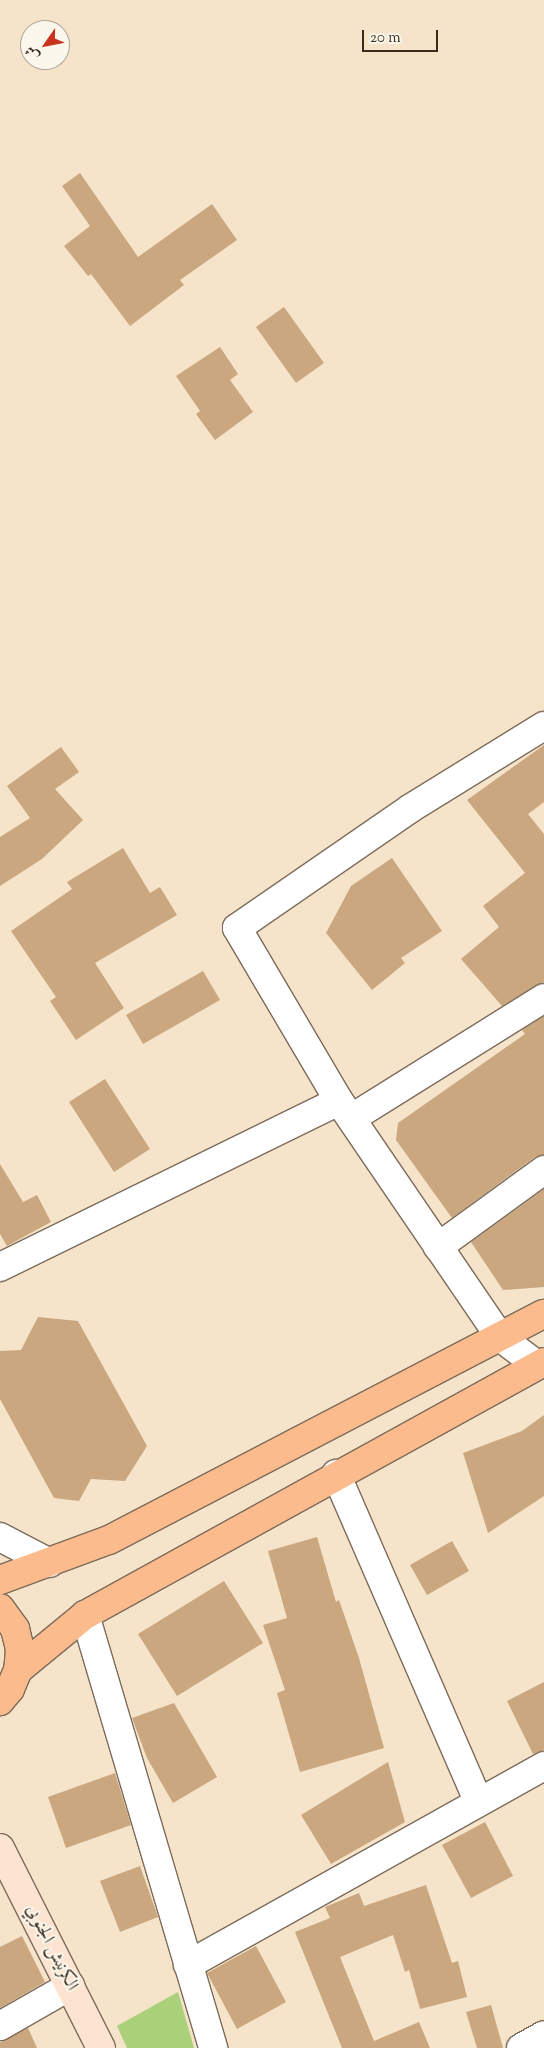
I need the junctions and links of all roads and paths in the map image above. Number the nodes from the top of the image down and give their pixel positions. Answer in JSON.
{"nodes":[{"id":1,"x":544,"y":726,"type":"edge"},
{"id":2,"x":544,"y":998,"type":"edge"},
{"id":3,"x":345,"y":1110,"type":"junction"},
{"id":4,"x":544,"y":1170,"type":"edge"},
{"id":5,"x":438,"y":1246,"type":"junction"},
{"id":6,"x":0,"y":1267,"type":"edge"},
{"id":7,"x":544,"y":1314,"type":"edge"},
{"id":8,"x":500,"y":1337,"type":"junction"},
{"id":9,"x":541,"y":1364,"type":"edge"},
{"id":10,"x":336,"y":1474,"type":"junction"},
{"id":11,"x":0,"y":1537,"type":"edge"},
{"id":12,"x":50,"y":1563,"type":"junction"},
{"id":13,"x":0,"y":1580,"type":"edge"},
{"id":14,"x":0,"y":1608,"type":"edge"},
{"id":15,"x":85,"y":1615,"type":"junction"},
{"id":16,"x":18,"y":1670,"type":"junction"},
{"id":17,"x":0,"y":1701,"type":"edge"},
{"id":18,"x":544,"y":1766,"type":"edge"},
{"id":19,"x":478,"y":1801,"type":"junction"},
{"id":20,"x":0,"y":1848,"type":"edge"},
{"id":21,"x":188,"y":1965,"type":"junction"},
{"id":22,"x":70,"y":1986,"type":"junction"},
{"id":23,"x":0,"y":2026,"type":"edge"},
{"id":24,"x":544,"y":2035,"type":"edge"},
{"id":25,"x":101,"y":2048,"type":"edge"},
{"id":26,"x":212,"y":2048,"type":"edge"},
{"id":27,"x":521,"y":2048,"type":"edge"}],
"edges":[{"from":1,"to":3,"type":"street"},
{"from":2,"to":3,"type":"street"},
{"from":3,"to":5,"type":"street"},
{"from":3,"to":6,"type":"street"},
{"from":4,"to":5,"type":"street"},
{"from":5,"to":8,"type":"street"},
{"from":7,"to":8,"type":"main road"},
{"from":8,"to":9,"type":"street"},
{"from":8,"to":12,"type":"main road"},
{"from":9,"to":10,"type":"main road"},
{"from":10,"to":15,"type":"main road"},
{"from":10,"to":19,"type":"street"},
{"from":11,"to":12,"type":"street"},
{"from":12,"to":13,"type":"main road"},
{"from":14,"to":16,"type":"main road"},
{"from":15,"to":16,"type":"main road"},
{"from":15,"to":21,"type":"street"},
{"from":16,"to":17,"type":"main road"},
{"from":18,"to":19,"type":"street"},
{"from":19,"to":21,"type":"street"},
{"from":20,"to":22,"type":"main road","name":"الكرنيش الجنوبي"},
{"from":21,"to":26,"type":"street"},
{"from":22,"to":23,"type":"street"},
{"from":22,"to":25,"type":"main road","name":"الكرنيش الجنوبي"},
{"from":24,"to":27,"type":"street"}]}
